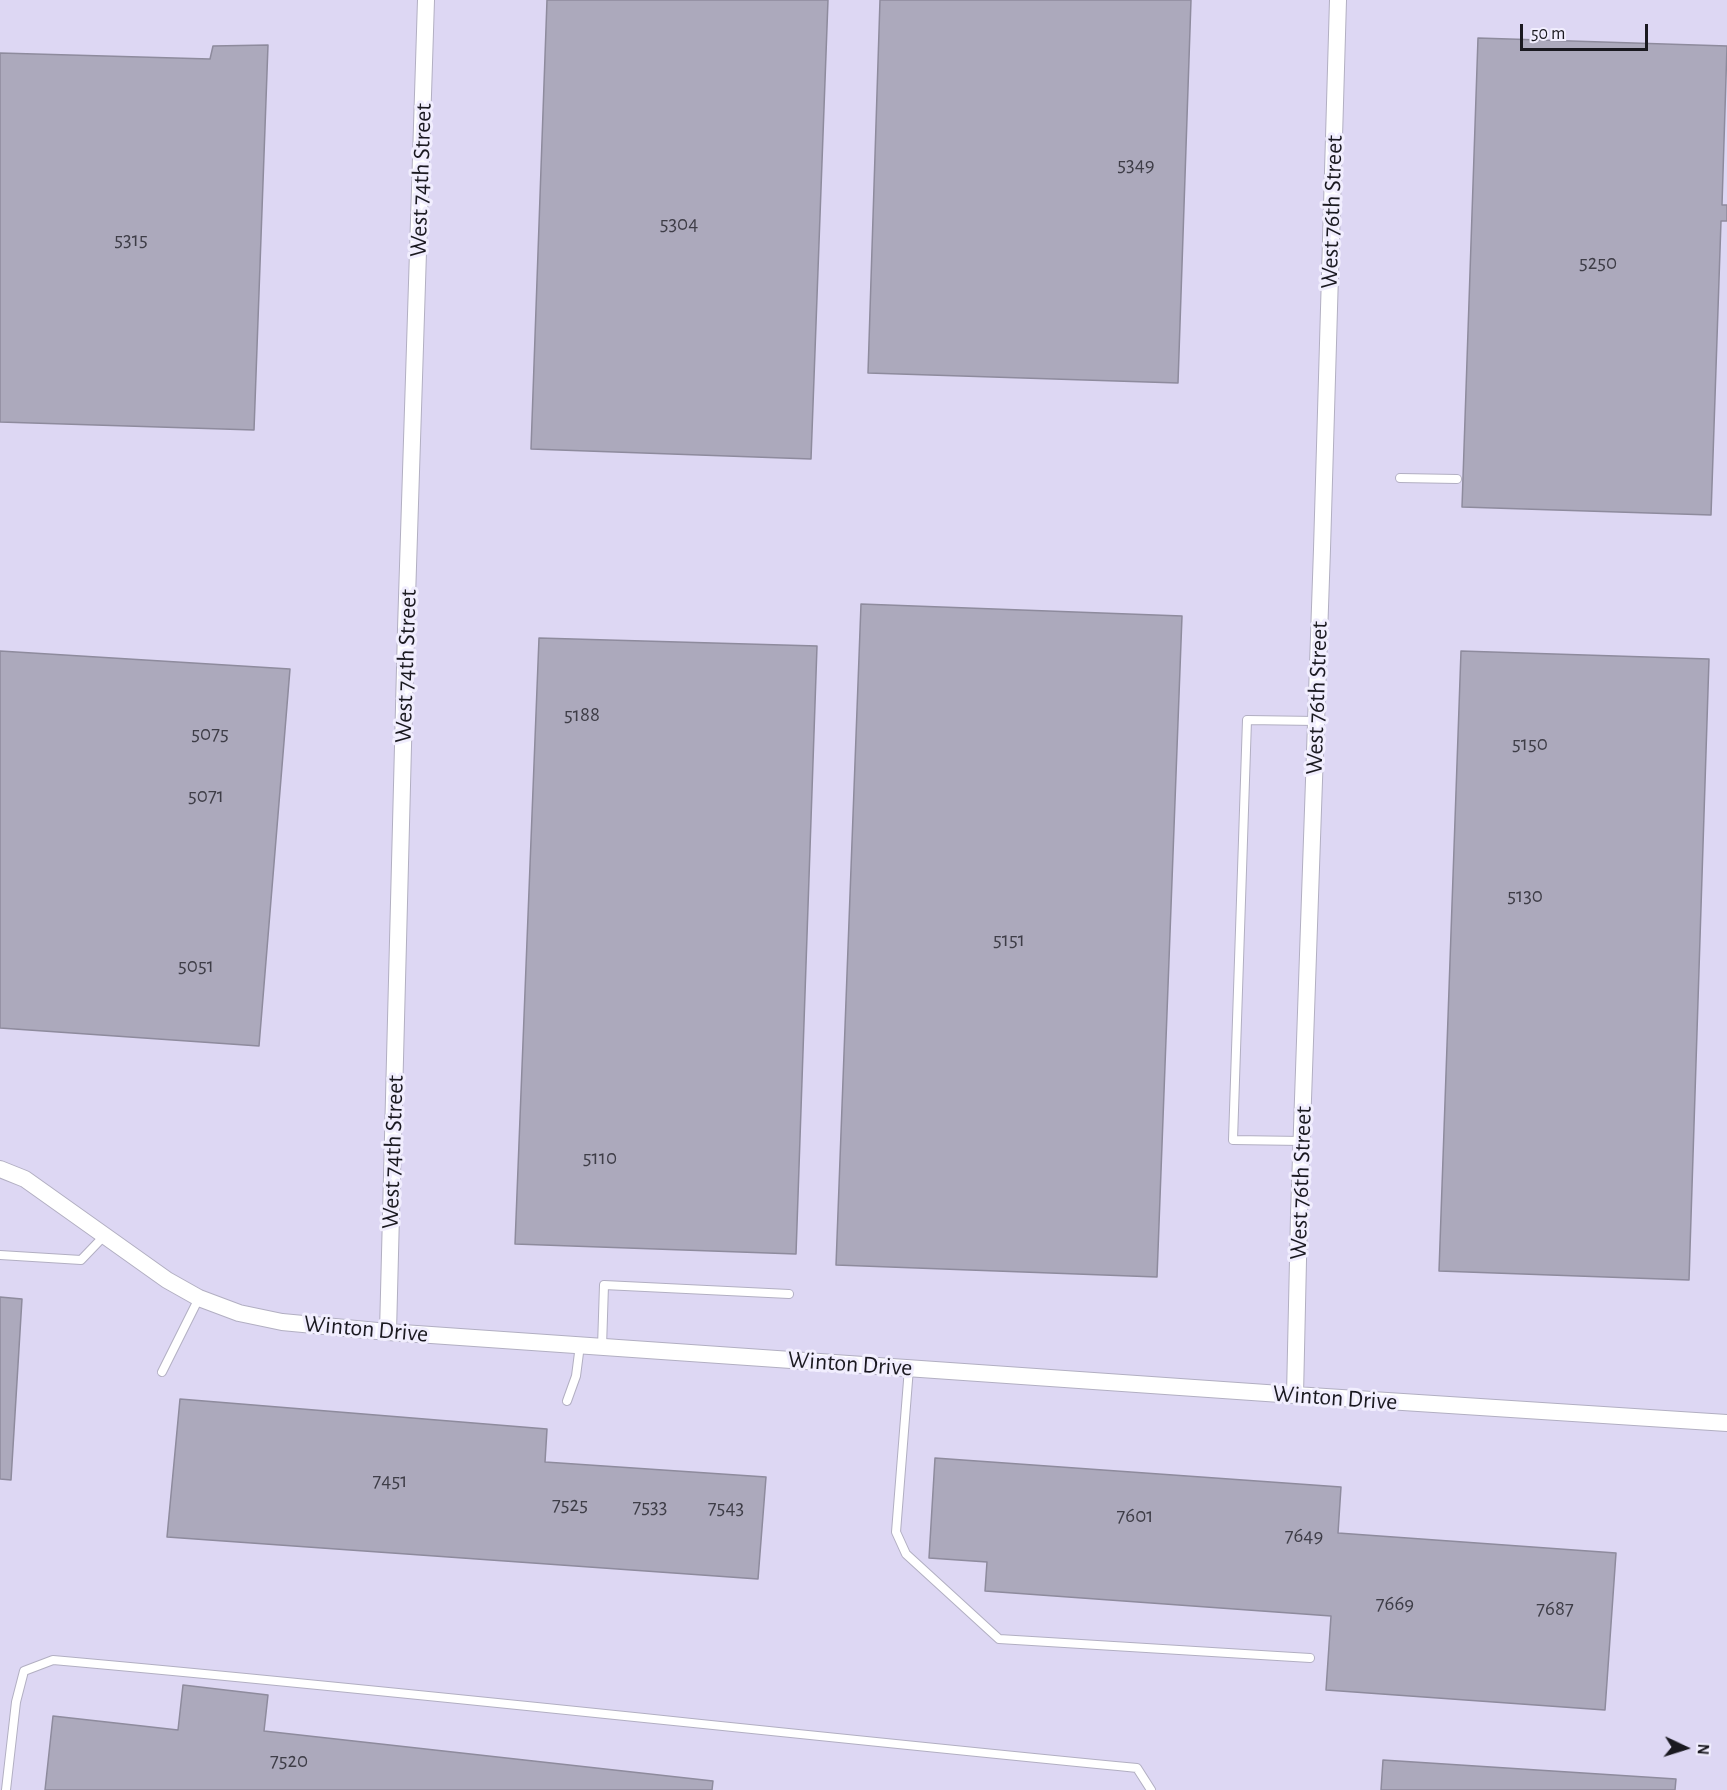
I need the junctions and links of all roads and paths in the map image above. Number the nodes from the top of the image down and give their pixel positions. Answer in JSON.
{"nodes":[{"id":1,"x":426,"y":0,"type":"edge"},
{"id":2,"x":1338,"y":0,"type":"edge"},
{"id":3,"x":1400,"y":478,"type":"dead end"},
{"id":4,"x":1457,"y":479,"type":"dead end"},
{"id":5,"x":1316,"y":721,"type":"junction"},
{"id":6,"x":1302,"y":1141,"type":"junction"},
{"id":7,"x":7,"y":1172,"type":"edge"},
{"id":8,"x":105,"y":1235,"type":"junction"},
{"id":9,"x":0,"y":1255,"type":"edge"},
{"id":10,"x":789,"y":1294,"type":"dead end"},
{"id":11,"x":199,"y":1298,"type":"junction"},
{"id":12,"x":388,"y":1332,"type":"junction"},
{"id":13,"x":580,"y":1345,"type":"junction"},
{"id":14,"x":602,"y":1347,"type":"junction"},
{"id":15,"x":909,"y":1368,"type":"junction"},
{"id":16,"x":162,"y":1372,"type":"dead end"},
{"id":17,"x":1295,"y":1395,"type":"junction"},
{"id":18,"x":567,"y":1401,"type":"dead end"},
{"id":19,"x":1727,"y":1423,"type":"edge"},
{"id":20,"x":1310,"y":1658,"type":"dead end"},
{"id":21,"x":6,"y":1790,"type":"edge"},
{"id":22,"x":1151,"y":1790,"type":"edge"}],
"edges":[{"from":1,"to":12,"type":"street","name":"West 74th Street"},
{"from":2,"to":5,"type":"street","name":"West 76th Street"},
{"from":3,"to":4,"type":"lane"},
{"from":5,"to":6,"type":"street","name":"West 76th Street"},
{"from":5,"to":6,"type":"lane"},
{"from":6,"to":17,"type":"street","name":"West 76th Street"},
{"from":7,"to":8,"type":"street","name":"Winton Drive"},
{"from":8,"to":9,"type":"lane"},
{"from":8,"to":11,"type":"street","name":"Winton Drive"},
{"from":10,"to":14,"type":"lane"},
{"from":11,"to":12,"type":"street","name":"Winton Drive"},
{"from":11,"to":16,"type":"lane"},
{"from":12,"to":13,"type":"street","name":"Winton Drive"},
{"from":13,"to":14,"type":"street","name":"Winton Drive"},
{"from":13,"to":18,"type":"lane"},
{"from":14,"to":15,"type":"street","name":"Winton Drive"},
{"from":15,"to":17,"type":"street","name":"Winton Drive"},
{"from":15,"to":20,"type":"lane"},
{"from":17,"to":19,"type":"street","name":"Winton Drive"},
{"from":21,"to":22,"type":"lane"}]}
